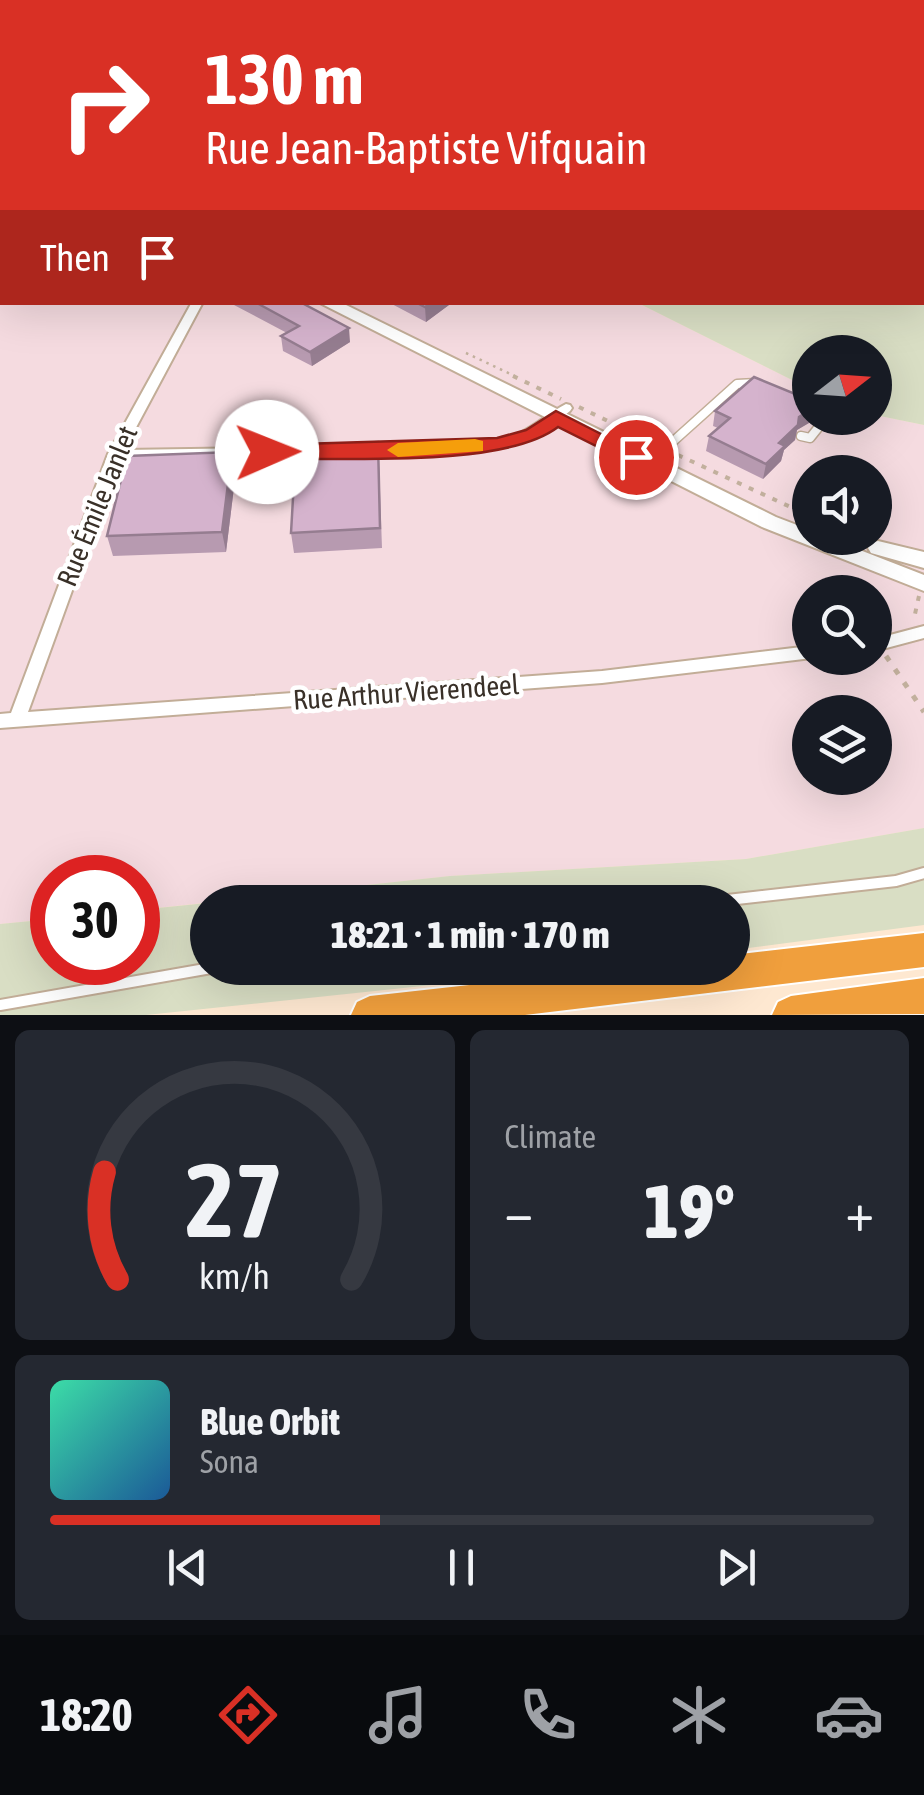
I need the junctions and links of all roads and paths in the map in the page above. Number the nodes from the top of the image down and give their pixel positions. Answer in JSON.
{"nodes":[{"id":1,"x":196,"y":305,"type":"edge"},
{"id":2,"x":332,"y":305,"type":"edge"},
{"id":3,"x":356,"y":305,"type":"edge"},
{"id":4,"x":464,"y":351,"type":"dead end"},
{"id":5,"x":768,"y":389,"type":"edge"},
{"id":6,"x":561,"y":413,"type":"junction"},
{"id":7,"x":812,"y":435,"type":"edge"},
{"id":8,"x":801,"y":436,"type":"edge"},
{"id":9,"x":326,"y":451,"type":"edge"},
{"id":10,"x":346,"y":451,"type":"edge"},
{"id":11,"x":662,"y":451,"type":"junction"},
{"id":12,"x":115,"y":454,"type":"junction"},
{"id":13,"x":792,"y":512,"type":"edge"},
{"id":14,"x":792,"y":512,"type":"edge"},
{"id":15,"x":892,"y":551,"type":"edge"},
{"id":16,"x":924,"y":560,"type":"edge"},
{"id":17,"x":924,"y":583,"type":"edge"},
{"id":18,"x":922,"y":627,"type":"edge"},
{"id":19,"x":892,"y":638,"type":"edge"},
{"id":20,"x":792,"y":654,"type":"edge"},
{"id":21,"x":892,"y":666,"type":"edge"},
{"id":22,"x":924,"y":712,"type":"edge"},
{"id":23,"x":8,"y":720,"type":"edge"},
{"id":24,"x":924,"y":874,"type":"edge"},
{"id":25,"x":750,"y":897,"type":"edge"},
{"id":26,"x":924,"y":950,"type":"edge"},
{"id":27,"x":190,"y":972,"type":"edge"},
{"id":28,"x":924,"y":996,"type":"edge"},
{"id":29,"x":0,"y":1004,"type":"edge"},
{"id":30,"x":370,"y":1015,"type":"edge"},
{"id":31,"x":791,"y":1015,"type":"edge"}],
"edges":[{"from":1,"to":12,"type":"street","name":"Rue Émile Janlet"},
{"from":2,"to":6,"type":"street"},
{"from":3,"to":6,"type":"street"},
{"from":4,"to":11,"type":"path"},
{"from":5,"to":11,"type":"lane"},
{"from":6,"to":10,"type":"street"},
{"from":6,"to":11,"type":"street"},
{"from":6,"to":17,"type":"street"},
{"from":7,"to":8,"type":"lane"},
{"from":9,"to":12,"type":"street"},
{"from":11,"to":13,"type":"street"},
{"from":11,"to":14,"type":"path"},
{"from":12,"to":23,"type":"street","name":"Rue Émile Janlet"},
{"from":15,"to":16,"type":"street"},
{"from":18,"to":19,"type":"street"},
{"from":20,"to":23,"type":"street","name":"Rue Arthur Vierendeel"},
{"from":21,"to":22,"type":"path"},
{"from":24,"to":25,"type":"lane"},
{"from":26,"to":30,"type":"highway"},
{"from":27,"to":29,"type":"lane"},
{"from":28,"to":31,"type":"highway"}]}
